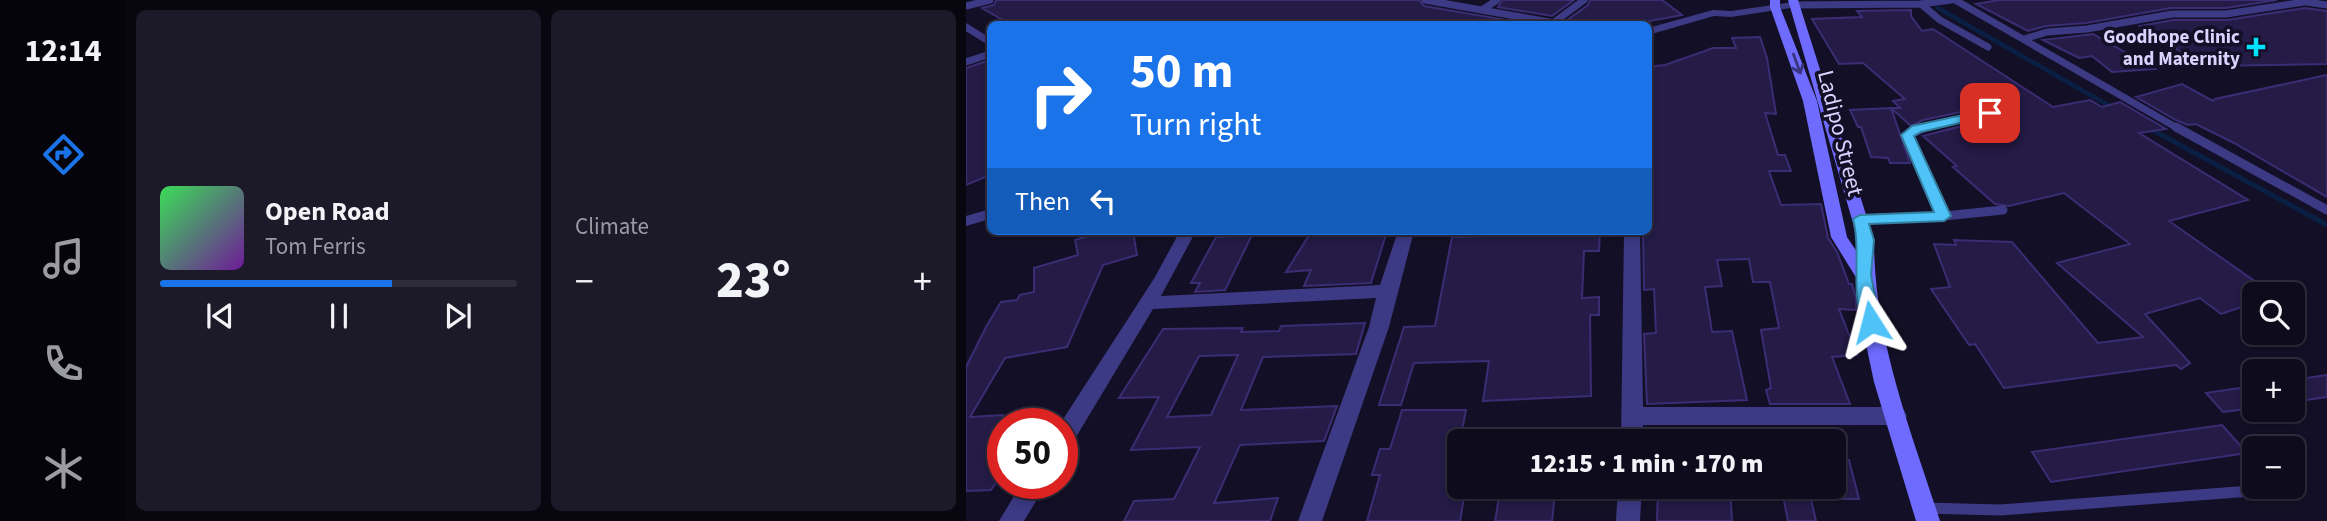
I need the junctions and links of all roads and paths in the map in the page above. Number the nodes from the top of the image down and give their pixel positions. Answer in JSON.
{"nodes":[{"id":1,"x":990,"y":0,"type":"edge"},
{"id":2,"x":1425,"y":0,"type":"edge"},
{"id":3,"x":1497,"y":0,"type":"edge"},
{"id":4,"x":1584,"y":0,"type":"edge"},
{"id":5,"x":1953,"y":0,"type":"edge"},
{"id":6,"x":2293,"y":0,"type":"edge"},
{"id":7,"x":1793,"y":2,"type":"edge"},
{"id":8,"x":2304,"y":2,"type":"junction"},
{"id":9,"x":1775,"y":4,"type":"edge"},
{"id":10,"x":1921,"y":4,"type":"junction"},
{"id":11,"x":2327,"y":5,"type":"edge"},
{"id":12,"x":966,"y":6,"type":"edge"},
{"id":13,"x":1482,"y":10,"type":"junction"},
{"id":14,"x":1731,"y":14,"type":"junction"},
{"id":15,"x":1541,"y":21,"type":"edge"},
{"id":16,"x":1560,"y":21,"type":"edge"},
{"id":17,"x":966,"y":27,"type":"edge"},
{"id":18,"x":1652,"y":32,"type":"edge"},
{"id":19,"x":2024,"y":39,"type":"junction"},
{"id":20,"x":987,"y":40,"type":"edge"},
{"id":21,"x":1652,"y":42,"type":"edge"},
{"id":22,"x":1988,"y":47,"type":"dead end"},
{"id":23,"x":987,"y":55,"type":"edge"},
{"id":24,"x":966,"y":62,"type":"edge"},
{"id":25,"x":1990,"y":113,"type":"dead end"},
{"id":26,"x":2327,"y":210,"type":"edge"},
{"id":27,"x":2003,"y":211,"type":"dead end"},
{"id":28,"x":987,"y":215,"type":"edge"},
{"id":29,"x":1944,"y":216,"type":"junction"},
{"id":30,"x":1860,"y":219,"type":"junction"},
{"id":31,"x":966,"y":221,"type":"edge"},
{"id":32,"x":987,"y":227,"type":"edge"},
{"id":33,"x":966,"y":232,"type":"edge"},
{"id":34,"x":1186,"y":235,"type":"edge"},
{"id":35,"x":1405,"y":235,"type":"edge"},
{"id":36,"x":1632,"y":235,"type":"edge"},
{"id":37,"x":1863,"y":275,"type":"junction"},
{"id":38,"x":1387,"y":291,"type":"junction"},
{"id":39,"x":1148,"y":303,"type":"junction"},
{"id":40,"x":1078,"y":415,"type":"edge"},
{"id":41,"x":1633,"y":416,"type":"junction"},
{"id":42,"x":1896,"y":416,"type":"junction"},
{"id":43,"x":1632,"y":429,"type":"edge"},
{"id":44,"x":2242,"y":492,"type":"edge"},
{"id":45,"x":1025,"y":499,"type":"edge"},
{"id":46,"x":1629,"y":499,"type":"edge"},
{"id":47,"x":1926,"y":514,"type":"edge"},
{"id":48,"x":1012,"y":521,"type":"edge"},
{"id":49,"x":1310,"y":521,"type":"edge"},
{"id":50,"x":1628,"y":521,"type":"edge"}],
"edges":[{"from":1,"to":12,"type":"lane"},
{"from":2,"to":13,"type":"lane"},
{"from":3,"to":13,"type":"lane"},
{"from":4,"to":16,"type":"lane"},
{"from":5,"to":10,"type":"lane"},
{"from":5,"to":19,"type":"lane"},
{"from":6,"to":8,"type":"lane"},
{"from":7,"to":9,"type":"street"},
{"from":7,"to":10,"type":"lane"},
{"from":7,"to":30,"type":"main road","name":"Ladipo Street"},
{"from":8,"to":11,"type":"lane"},
{"from":8,"to":19,"type":"lane"},
{"from":9,"to":14,"type":"street"},
{"from":9,"to":37,"type":"main road","name":"Ladipo Street","one_way":true},
{"from":10,"to":22,"type":"lane"},
{"from":13,"to":15,"type":"lane"},
{"from":14,"to":18,"type":"street"},
{"from":14,"to":21,"type":"street"},
{"from":17,"to":20,"type":"lane"},
{"from":19,"to":26,"type":"lane"},
{"from":23,"to":24,"type":"lane"},
{"from":25,"to":29,"type":"lane"},
{"from":27,"to":29,"type":"lane"},
{"from":28,"to":31,"type":"street"},
{"from":29,"to":30,"type":"lane"},
{"from":30,"to":37,"type":"main road","name":"Ladipo Street"},
{"from":32,"to":33,"type":"street"},
{"from":34,"to":39,"type":"street"},
{"from":35,"to":38,"type":"street"},
{"from":36,"to":41,"type":"street"},
{"from":37,"to":42,"type":"main road","name":"Ladipo Street"},
{"from":38,"to":39,"type":"street"},
{"from":38,"to":49,"type":"street"},
{"from":39,"to":40,"type":"street"},
{"from":41,"to":42,"type":"street"},
{"from":41,"to":43,"type":"street"},
{"from":42,"to":47,"type":"main road","name":"Ladipo Street"},
{"from":44,"to":47,"type":"lane"},
{"from":45,"to":48,"type":"street"},
{"from":46,"to":50,"type":"street"}]}
